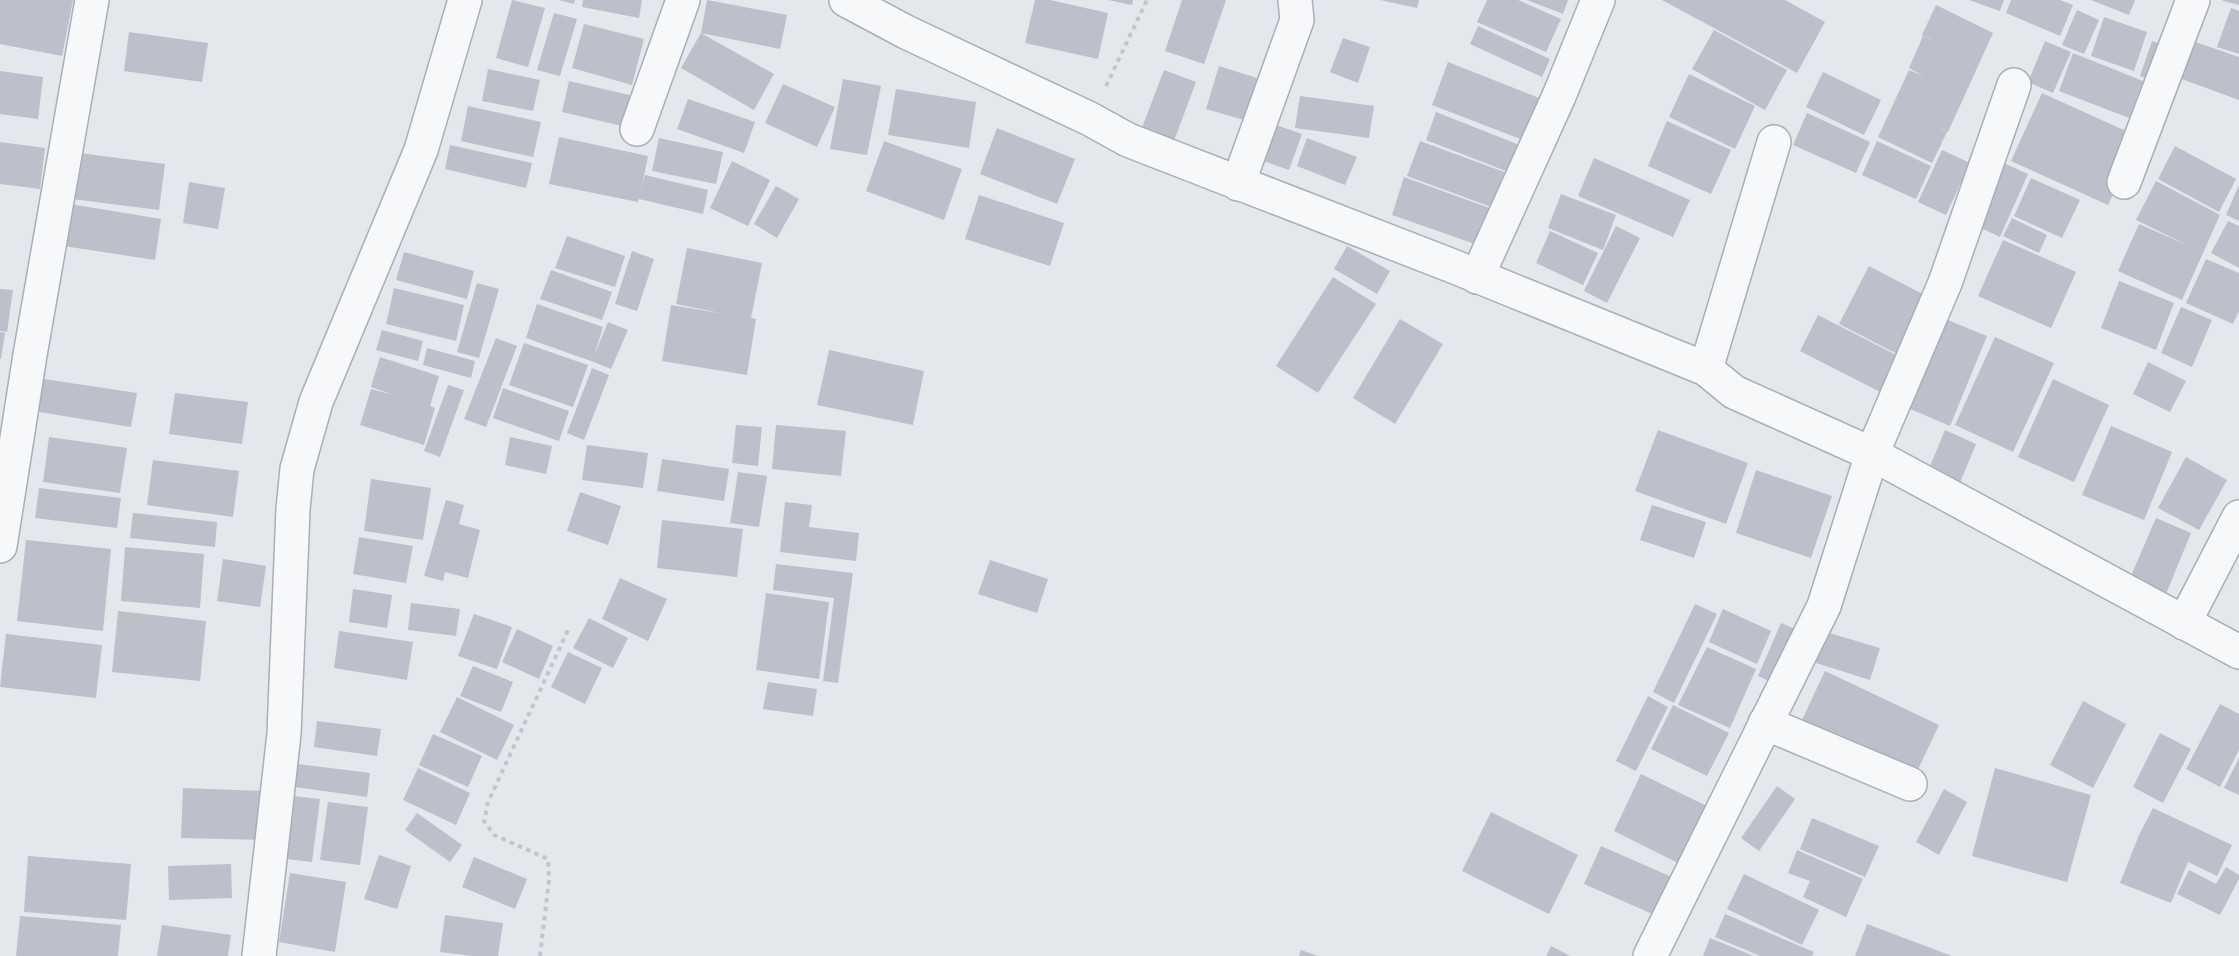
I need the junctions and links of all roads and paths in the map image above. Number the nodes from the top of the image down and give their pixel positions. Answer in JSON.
{"nodes":[{"id":1,"x":92,"y":0,"type":"edge"},
{"id":2,"x":465,"y":0,"type":"edge"},
{"id":3,"x":683,"y":0,"type":"edge"},
{"id":4,"x":846,"y":0,"type":"edge"},
{"id":5,"x":1147,"y":0,"type":"edge"},
{"id":6,"x":1295,"y":0,"type":"edge"},
{"id":7,"x":1598,"y":0,"type":"edge"},
{"id":8,"x":2193,"y":0,"type":"edge"},
{"id":9,"x":2014,"y":85,"type":"dead end"},
{"id":10,"x":1090,"y":119,"type":"junction"},
{"id":11,"x":637,"y":129,"type":"dead end"},
{"id":12,"x":1774,"y":142,"type":"dead end"},
{"id":13,"x":2124,"y":182,"type":"dead end"},
{"id":14,"x":1238,"y":184,"type":"junction"},
{"id":15,"x":1477,"y":277,"type":"junction"},
{"id":16,"x":1706,"y":369,"type":"junction"},
{"id":17,"x":1872,"y":454,"type":"junction"},
{"id":18,"x":2239,"y":517,"type":"edge"},
{"id":19,"x":0,"y":546,"type":"edge"},
{"id":20,"x":2184,"y":622,"type":"junction"},
{"id":21,"x":569,"y":628,"type":"dead end"},
{"id":22,"x":2239,"y":652,"type":"edge"},
{"id":23,"x":1766,"y":723,"type":"junction"},
{"id":24,"x":1910,"y":783,"type":"dead end"},
{"id":25,"x":259,"y":956,"type":"edge"},
{"id":26,"x":540,"y":956,"type":"edge"},
{"id":27,"x":1650,"y":956,"type":"edge"}],
"edges":[{"from":1,"to":19,"type":"street"},
{"from":2,"to":25,"type":"street"},
{"from":3,"to":11,"type":"street"},
{"from":4,"to":10,"type":"street"},
{"from":5,"to":10,"type":"path"},
{"from":6,"to":14,"type":"street"},
{"from":7,"to":15,"type":"street"},
{"from":8,"to":13,"type":"street"},
{"from":9,"to":17,"type":"street"},
{"from":10,"to":14,"type":"street"},
{"from":12,"to":16,"type":"street"},
{"from":14,"to":15,"type":"street"},
{"from":15,"to":16,"type":"street"},
{"from":16,"to":17,"type":"street"},
{"from":17,"to":20,"type":"street"},
{"from":17,"to":23,"type":"street"},
{"from":18,"to":20,"type":"street"},
{"from":20,"to":22,"type":"street"},
{"from":21,"to":26,"type":"path"},
{"from":23,"to":24,"type":"street"},
{"from":23,"to":27,"type":"street"}]}
